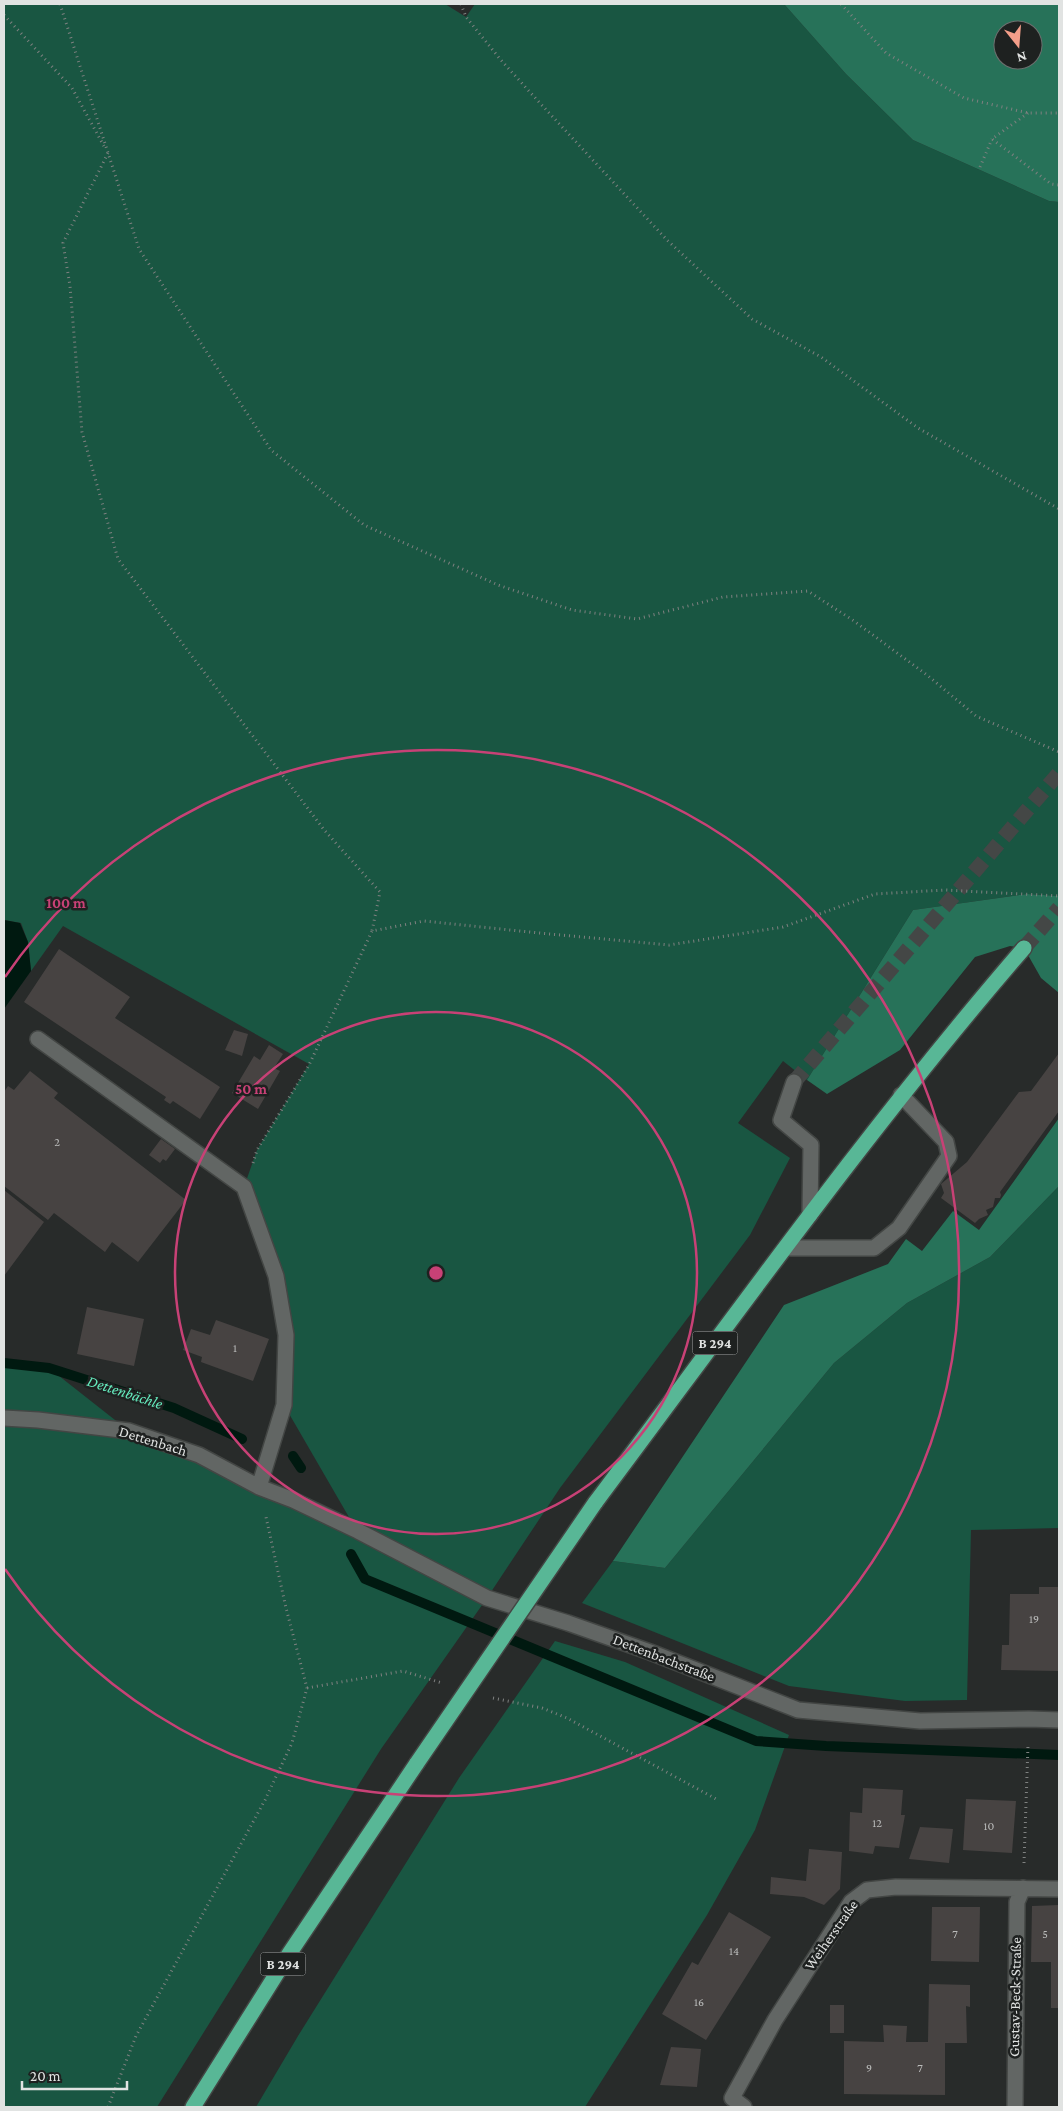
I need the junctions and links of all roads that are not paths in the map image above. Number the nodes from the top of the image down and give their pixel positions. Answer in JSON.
{"nodes":[{"id":1,"x":1024,"y":948,"type":"tunnel mouth"},
{"id":2,"x":38,"y":1039,"type":"dead end"},
{"id":3,"x":794,"y":1082,"type":"tunnel mouth"},
{"id":4,"x":901,"y":1096,"type":"junction"},
{"id":5,"x":810,"y":1215,"type":"junction"},
{"id":6,"x":786,"y":1248,"type":"junction"},
{"id":7,"x":4,"y":1418,"type":"edge"},
{"id":8,"x":259,"y":1487,"type":"junction"},
{"id":9,"x":293,"y":1500,"type":"joint"},
{"id":10,"x":1059,"y":1720,"type":"edge"},
{"id":11,"x":1023,"y":1888,"type":"junction"},
{"id":12,"x":1059,"y":1890,"type":"edge"},
{"id":13,"x":738,"y":2103,"type":"edge"},
{"id":14,"x":193,"y":2107,"type":"edge"},
{"id":15,"x":1015,"y":2107,"type":"edge"}],
"edges":[{"from":1,"to":4,"type":"highway","number":"B 294"},
{"from":2,"to":8,"type":"street"},
{"from":3,"to":5,"type":"street"},
{"from":4,"to":5,"type":"highway","number":"B 294"},
{"from":4,"to":6,"type":"street"},
{"from":5,"to":6,"type":"highway","number":"B 294"},
{"from":6,"to":14,"type":"highway","number":"B 294","bridge":true},
{"from":7,"to":8,"type":"street","name":"Dettenbach"},
{"from":8,"to":9,"type":"street","name":"Dettenbach"},
{"from":9,"to":10,"type":"street","name":"Dettenbachstraße"},
{"from":11,"to":12,"type":"street","name":"Weiherstraße"},
{"from":11,"to":13,"type":"street","name":"Weiherstraße"},
{"from":11,"to":15,"type":"street","name":"Gustav-Beck-Straße"}]}
